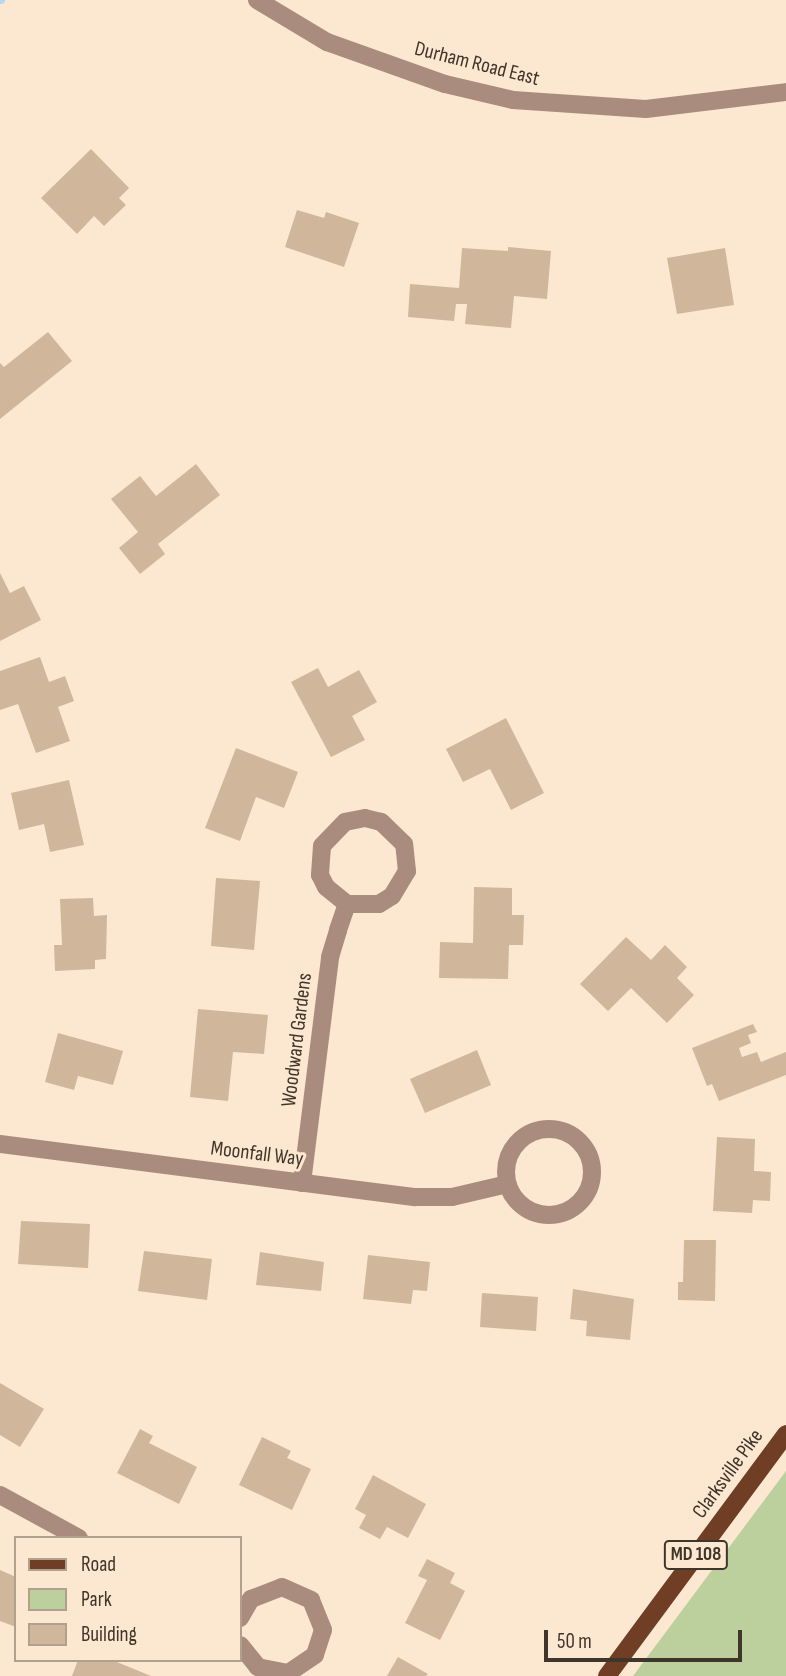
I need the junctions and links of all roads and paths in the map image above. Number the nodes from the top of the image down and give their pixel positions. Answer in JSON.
{"nodes":[{"id":1,"x":257,"y":0,"type":"edge"},
{"id":2,"x":786,"y":92,"type":"edge"},
{"id":3,"x":347,"y":904,"type":"junction"},
{"id":4,"x":0,"y":1144,"type":"edge"},
{"id":5,"x":302,"y":1183,"type":"junction"},
{"id":6,"x":508,"y":1184,"type":"junction"},
{"id":7,"x":786,"y":1434,"type":"edge"},
{"id":8,"x":0,"y":1494,"type":"edge"},
{"id":9,"x":75,"y":1536,"type":"edge"},
{"id":10,"x":242,"y":1615,"type":"edge"},
{"id":11,"x":242,"y":1647,"type":"edge"},
{"id":12,"x":607,"y":1676,"type":"edge"}],
"edges":[{"from":1,"to":2,"type":"street","name":"Durham Road East"},
{"from":3,"to":3,"type":"street"},
{"from":3,"to":5,"type":"street","name":"Woodward Gardens"},
{"from":4,"to":5,"type":"street","name":"Moonfall Way"},
{"from":5,"to":6,"type":"street","name":"Moonfall Way"},
{"from":6,"to":6,"type":"street"},
{"from":7,"to":12,"type":"main road","name":"Clarksville Pike","number":"MD 108"},
{"from":8,"to":9,"type":"street"},
{"from":10,"to":11,"type":"street"}]}
